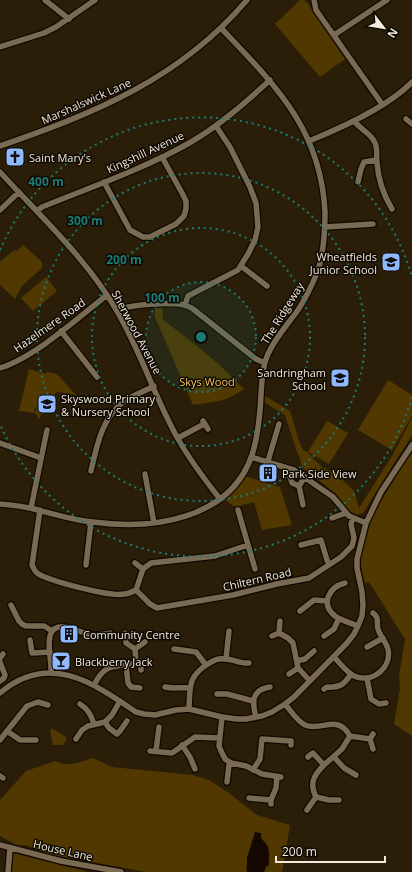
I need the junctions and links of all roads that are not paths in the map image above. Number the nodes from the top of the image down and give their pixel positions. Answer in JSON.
{"nodes":[{"id":1,"x":45,"y":0,"type":"edge"},
{"id":2,"x":95,"y":0,"type":"edge"},
{"id":3,"x":247,"y":0,"type":"edge"},
{"id":4,"x":314,"y":0,"type":"edge"},
{"id":5,"x":387,"y":0,"type":"edge"},
{"id":6,"x":69,"y":19,"type":"junction"},
{"id":7,"x":221,"y":28,"type":"junction"},
{"id":8,"x":334,"y":35,"type":"junction"},
{"id":9,"x":0,"y":47,"type":"edge"},
{"id":10,"x":270,"y":80,"type":"junction"},
{"id":11,"x":412,"y":82,"type":"edge"},
{"id":12,"x":382,"y":104,"type":"junction"},
{"id":13,"x":406,"y":119,"type":"dead end"},
{"id":14,"x":354,"y":121,"type":"junction"},
{"id":15,"x":412,"y":124,"type":"edge"},
{"id":16,"x":216,"y":126,"type":"junction"},
{"id":17,"x":309,"y":141,"type":"junction"},
{"id":18,"x":0,"y":146,"type":"edge"},
{"id":19,"x":162,"y":157,"type":"junction"},
{"id":20,"x":376,"y":160,"type":"junction"},
{"id":21,"x":0,"y":172,"type":"edge"},
{"id":22,"x":104,"y":182,"type":"junction"},
{"id":23,"x":358,"y":182,"type":"dead end"},
{"id":24,"x":19,"y":192,"type":"junction"},
{"id":25,"x":392,"y":209,"type":"dead end"},
{"id":26,"x":0,"y":210,"type":"edge"},
{"id":27,"x":37,"y":211,"type":"junction"},
{"id":28,"x":373,"y":224,"type":"dead end"},
{"id":29,"x":325,"y":227,"type":"junction"},
{"id":30,"x":241,"y":266,"type":"junction"},
{"id":31,"x":267,"y":286,"type":"dead end"},
{"id":32,"x":107,"y":295,"type":"junction"},
{"id":33,"x":185,"y":305,"type":"junction"},
{"id":34,"x":117,"y":311,"type":"junction"},
{"id":35,"x":61,"y":331,"type":"junction"},
{"id":36,"x":265,"y":362,"type":"junction"},
{"id":37,"x":0,"y":368,"type":"edge"},
{"id":38,"x":97,"y":378,"type":"dead end"},
{"id":39,"x":154,"y":386,"type":"junction"},
{"id":40,"x":278,"y":424,"type":"dead end"},
{"id":41,"x":208,"y":429,"type":"dead end"},
{"id":42,"x":47,"y":430,"type":"dead end"},
{"id":43,"x":178,"y":438,"type":"junction"},
{"id":44,"x":0,"y":443,"type":"edge"},
{"id":45,"x":412,"y":445,"type":"edge"},
{"id":46,"x":251,"y":456,"type":"junction"},
{"id":47,"x":41,"y":458,"type":"junction"},
{"id":48,"x":268,"y":461,"type":"junction"},
{"id":49,"x":294,"y":470,"type":"junction"},
{"id":50,"x":91,"y":471,"type":"dead end"},
{"id":51,"x":305,"y":477,"type":"junction"},
{"id":52,"x":144,"y":478,"type":"dead end"},
{"id":53,"x":299,"y":486,"type":"junction"},
{"id":54,"x":220,"y":499,"type":"junction"},
{"id":55,"x":0,"y":504,"type":"edge"},
{"id":56,"x":303,"y":505,"type":"dead end"},
{"id":57,"x":31,"y":508,"type":"junction"},
{"id":58,"x":40,"y":510,"type":"junction"},
{"id":59,"x":238,"y":510,"type":"dead end"},
{"id":60,"x":346,"y":513,"type":"junction"},
{"id":61,"x":332,"y":518,"type":"dead end"},
{"id":62,"x":353,"y":518,"type":"junction"},
{"id":63,"x":91,"y":522,"type":"junction"},
{"id":64,"x":154,"y":523,"type":"junction"},
{"id":65,"x":366,"y":523,"type":"junction"},
{"id":66,"x":248,"y":545,"type":"junction"},
{"id":67,"x":301,"y":545,"type":"dead end"},
{"id":68,"x":134,"y":563,"type":"dead end"},
{"id":69,"x":329,"y":564,"type":"junction"},
{"id":70,"x":86,"y":565,"type":"dead end"},
{"id":71,"x":143,"y":569,"type":"junction"},
{"id":72,"x":255,"y":569,"type":"dead end"},
{"id":73,"x":345,"y":583,"type":"dead end"},
{"id":74,"x":136,"y":590,"type":"junction"},
{"id":75,"x":327,"y":601,"type":"junction"},
{"id":76,"x":11,"y":605,"type":"dead end"},
{"id":77,"x":300,"y":611,"type":"dead end"},
{"id":78,"x":373,"y":613,"type":"dead end"},
{"id":79,"x":339,"y":618,"type":"junction"},
{"id":80,"x":280,"y":621,"type":"dead end"},
{"id":81,"x":358,"y":626,"type":"junction"},
{"id":82,"x":52,"y":631,"type":"junction"},
{"id":83,"x":229,"y":631,"type":"dead end"},
{"id":84,"x":110,"y":632,"type":"dead end"},
{"id":85,"x":125,"y":633,"type":"dead end"},
{"id":86,"x":279,"y":633,"type":"junction"},
{"id":87,"x":272,"y":636,"type":"dead end"},
{"id":88,"x":324,"y":636,"type":"dead end"},
{"id":89,"x":383,"y":638,"type":"junction"},
{"id":90,"x":30,"y":640,"type":"dead end"},
{"id":91,"x":145,"y":642,"type":"dead end"},
{"id":92,"x":367,"y":647,"type":"dead end"},
{"id":93,"x":135,"y":649,"type":"junction"},
{"id":94,"x":174,"y":649,"type":"dead end"},
{"id":95,"x":314,"y":651,"type":"dead end"},
{"id":96,"x":50,"y":652,"type":"junction"},
{"id":97,"x":334,"y":657,"type":"junction"},
{"id":98,"x":226,"y":659,"type":"junction"},
{"id":99,"x":297,"y":660,"type":"junction"},
{"id":100,"x":0,"y":662,"type":"edge"},
{"id":101,"x":136,"y":663,"type":"junction"},
{"id":102,"x":249,"y":663,"type":"dead end"},
{"id":103,"x":126,"y":665,"type":"junction"},
{"id":104,"x":206,"y":665,"type":"junction"},
{"id":105,"x":298,"y":668,"type":"junction"},
{"id":106,"x":141,"y":670,"type":"dead end"},
{"id":107,"x":51,"y":673,"type":"junction"},
{"id":108,"x":289,"y":674,"type":"dead end"},
{"id":109,"x":351,"y":674,"type":"junction"},
{"id":110,"x":368,"y":678,"type":"junction"},
{"id":111,"x":0,"y":681,"type":"edge"},
{"id":112,"x":310,"y":681,"type":"junction"},
{"id":113,"x":94,"y":685,"type":"junction"},
{"id":114,"x":165,"y":687,"type":"dead end"},
{"id":115,"x":270,"y":687,"type":"dead end"},
{"id":116,"x":140,"y":688,"type":"dead end"},
{"id":117,"x":190,"y":688,"type":"junction"},
{"id":118,"x":324,"y":689,"type":"dead end"},
{"id":119,"x":0,"y":693,"type":"edge"},
{"id":120,"x":217,"y":694,"type":"dead end"},
{"id":121,"x":120,"y":701,"type":"junction"},
{"id":122,"x":253,"y":701,"type":"junction"},
{"id":123,"x":386,"y":703,"type":"dead end"},
{"id":124,"x":80,"y":704,"type":"dead end"},
{"id":125,"x":286,"y":704,"type":"junction"},
{"id":126,"x":48,"y":705,"type":"dead end"},
{"id":127,"x":188,"y":709,"type":"junction"},
{"id":128,"x":222,"y":717,"type":"junction"},
{"id":129,"x":256,"y":717,"type":"junction"},
{"id":130,"x":127,"y":721,"type":"dead end"},
{"id":131,"x":105,"y":722,"type":"junction"},
{"id":132,"x":94,"y":724,"type":"junction"},
{"id":133,"x":160,"y":726,"type":"dead end"},
{"id":134,"x":8,"y":731,"type":"junction"},
{"id":135,"x":350,"y":736,"type":"junction"},
{"id":136,"x":220,"y":738,"type":"junction"},
{"id":137,"x":76,"y":739,"type":"dead end"},
{"id":138,"x":0,"y":740,"type":"edge"},
{"id":139,"x":36,"y":740,"type":"dead end"},
{"id":140,"x":291,"y":745,"type":"dead end"},
{"id":141,"x":182,"y":746,"type":"junction"},
{"id":142,"x":373,"y":749,"type":"dead end"},
{"id":143,"x":150,"y":751,"type":"dead end"},
{"id":144,"x":156,"y":751,"type":"junction"},
{"id":145,"x":308,"y":757,"type":"dead end"},
{"id":146,"x":334,"y":757,"type":"junction"},
{"id":147,"x":230,"y":763,"type":"junction"},
{"id":148,"x":324,"y":765,"type":"junction"},
{"id":149,"x":195,"y":769,"type":"dead end"},
{"id":150,"x":253,"y":770,"type":"junction"},
{"id":151,"x":356,"y":775,"type":"dead end"},
{"id":152,"x":227,"y":782,"type":"dead end"},
{"id":153,"x":316,"y":796,"type":"junction"},
{"id":154,"x":249,"y":798,"type":"dead end"},
{"id":155,"x":339,"y":800,"type":"dead end"},
{"id":156,"x":307,"y":810,"type":"dead end"},
{"id":157,"x":0,"y":845,"type":"edge"},
{"id":158,"x":10,"y":848,"type":"junction"},
{"id":159,"x":8,"y":872,"type":"edge"},
{"id":160,"x":122,"y":872,"type":"edge"}],
"edges":[{"from":1,"to":6,"type":"street"},
{"from":2,"to":6,"type":"street"},
{"from":3,"to":7,"type":"street","name":"Marshalswick Lane"},
{"from":4,"to":8,"type":"street"},
{"from":5,"to":8,"type":"street"},
{"from":6,"to":9,"type":"street"},
{"from":7,"to":10,"type":"street","name":"The Ridgeway"},
{"from":7,"to":18,"type":"street","name":"Marshalswick Lane"},
{"from":8,"to":12,"type":"street"},
{"from":10,"to":16,"type":"street","name":"Kingshill Avenue"},
{"from":10,"to":17,"type":"street","name":"The Ridgeway"},
{"from":11,"to":12,"type":"street"},
{"from":12,"to":14,"type":"street"},
{"from":13,"to":15,"type":"street"},
{"from":14,"to":17,"type":"street"},
{"from":14,"to":20,"type":"street"},
{"from":16,"to":19,"type":"street","name":"Kingshill Avenue"},
{"from":16,"to":30,"type":"street"},
{"from":17,"to":29,"type":"street","name":"The Ridgeway"},
{"from":19,"to":22,"type":"street","name":"Kingshill Avenue"},
{"from":19,"to":22,"type":"street"},
{"from":20,"to":23,"type":"street"},
{"from":20,"to":25,"type":"street"},
{"from":21,"to":24,"type":"street","name":"Sherwood Avenue"},
{"from":22,"to":27,"type":"street","name":"Kingshill Avenue"},
{"from":24,"to":26,"type":"street"},
{"from":24,"to":27,"type":"street","name":"Sherwood Avenue"},
{"from":27,"to":32,"type":"street","name":"Sherwood Avenue"},
{"from":28,"to":29,"type":"street"},
{"from":29,"to":36,"type":"street","name":"The Ridgeway"},
{"from":30,"to":31,"type":"street"},
{"from":30,"to":33,"type":"street"},
{"from":32,"to":34,"type":"street","name":"Sherwood Avenue"},
{"from":32,"to":35,"type":"street","name":"Hazelmere Road"},
{"from":33,"to":34,"type":"street"},
{"from":33,"to":36,"type":"street"},
{"from":34,"to":39,"type":"street","name":"Sherwood Avenue"},
{"from":35,"to":37,"type":"street","name":"Hazelmere Road"},
{"from":35,"to":38,"type":"street"},
{"from":36,"to":46,"type":"street","name":"The Ridgeway"},
{"from":39,"to":43,"type":"street","name":"Sherwood Avenue"},
{"from":39,"to":50,"type":"street"},
{"from":40,"to":48,"type":"street"},
{"from":41,"to":43,"type":"street"},
{"from":42,"to":47,"type":"street"},
{"from":43,"to":54,"type":"street","name":"Sherwood Avenue"},
{"from":44,"to":47,"type":"street"},
{"from":45,"to":65,"type":"street"},
{"from":46,"to":48,"type":"street"},
{"from":46,"to":54,"type":"street","name":"The Ridgeway"},
{"from":47,"to":57,"type":"street"},
{"from":48,"to":49,"type":"street"},
{"from":49,"to":51,"type":"street"},
{"from":49,"to":53,"type":"street"},
{"from":51,"to":53,"type":"street"},
{"from":51,"to":60,"type":"street"},
{"from":52,"to":64,"type":"street"},
{"from":53,"to":56,"type":"street"},
{"from":54,"to":64,"type":"street","name":"The Ridgeway"},
{"from":55,"to":57,"type":"street","name":"The Ridgeway"},
{"from":57,"to":58,"type":"street","name":"The Ridgeway"},
{"from":58,"to":63,"type":"street","name":"The Ridgeway"},
{"from":58,"to":74,"type":"street"},
{"from":59,"to":66,"type":"street"},
{"from":60,"to":61,"type":"street"},
{"from":60,"to":62,"type":"street"},
{"from":62,"to":65,"type":"street"},
{"from":62,"to":69,"type":"street","name":"Chiltern Road"},
{"from":63,"to":64,"type":"street","name":"The Ridgeway"},
{"from":63,"to":70,"type":"street"},
{"from":65,"to":81,"type":"street"},
{"from":66,"to":71,"type":"street"},
{"from":66,"to":72,"type":"street"},
{"from":67,"to":69,"type":"street"},
{"from":68,"to":71,"type":"street"},
{"from":69,"to":74,"type":"street","name":"Chiltern Road"},
{"from":71,"to":74,"type":"street"},
{"from":73,"to":75,"type":"street"},
{"from":75,"to":77,"type":"street"},
{"from":75,"to":79,"type":"street"},
{"from":76,"to":82,"type":"street"},
{"from":78,"to":89,"type":"street"},
{"from":79,"to":81,"type":"street"},
{"from":79,"to":88,"type":"street"},
{"from":80,"to":86,"type":"street"},
{"from":81,"to":97,"type":"street"},
{"from":82,"to":84,"type":"street"},
{"from":82,"to":96,"type":"street"},
{"from":83,"to":98,"type":"street"},
{"from":85,"to":93,"type":"street"},
{"from":86,"to":87,"type":"street"},
{"from":86,"to":99,"type":"street"},
{"from":89,"to":92,"type":"street"},
{"from":89,"to":110,"type":"street"},
{"from":90,"to":96,"type":"street"},
{"from":91,"to":93,"type":"street"},
{"from":93,"to":101,"type":"street"},
{"from":94,"to":104,"type":"street"},
{"from":95,"to":99,"type":"street"},
{"from":96,"to":107,"type":"street"},
{"from":97,"to":109,"type":"street"},
{"from":97,"to":112,"type":"street"},
{"from":98,"to":102,"type":"street"},
{"from":98,"to":104,"type":"street"},
{"from":99,"to":105,"type":"street"},
{"from":100,"to":111,"type":"street"},
{"from":101,"to":103,"type":"street"},
{"from":101,"to":106,"type":"street"},
{"from":103,"to":113,"type":"street"},
{"from":103,"to":116,"type":"street"},
{"from":104,"to":117,"type":"street"},
{"from":105,"to":108,"type":"street"},
{"from":105,"to":112,"type":"street"},
{"from":107,"to":113,"type":"street"},
{"from":107,"to":119,"type":"street"},
{"from":109,"to":110,"type":"street"},
{"from":109,"to":118,"type":"street"},
{"from":110,"to":123,"type":"street"},
{"from":112,"to":125,"type":"street"},
{"from":113,"to":121,"type":"street"},
{"from":114,"to":117,"type":"street"},
{"from":115,"to":122,"type":"street"},
{"from":117,"to":127,"type":"street"},
{"from":120,"to":122,"type":"street"},
{"from":121,"to":127,"type":"street"},
{"from":121,"to":131,"type":"street"},
{"from":122,"to":129,"type":"street"},
{"from":124,"to":132,"type":"street"},
{"from":125,"to":129,"type":"street"},
{"from":125,"to":135,"type":"street"},
{"from":126,"to":134,"type":"street"},
{"from":127,"to":128,"type":"street"},
{"from":128,"to":129,"type":"street"},
{"from":128,"to":136,"type":"street"},
{"from":130,"to":131,"type":"street"},
{"from":131,"to":132,"type":"street"},
{"from":132,"to":137,"type":"street"},
{"from":133,"to":144,"type":"street"},
{"from":134,"to":138,"type":"street"},
{"from":134,"to":139,"type":"street"},
{"from":135,"to":142,"type":"street"},
{"from":135,"to":146,"type":"street"},
{"from":136,"to":141,"type":"street"},
{"from":136,"to":147,"type":"street"},
{"from":140,"to":150,"type":"street"},
{"from":141,"to":144,"type":"street"},
{"from":141,"to":149,"type":"street"},
{"from":143,"to":144,"type":"street"},
{"from":145,"to":148,"type":"street"},
{"from":146,"to":148,"type":"street"},
{"from":146,"to":151,"type":"street"},
{"from":147,"to":150,"type":"street"},
{"from":147,"to":152,"type":"street"},
{"from":148,"to":153,"type":"street"},
{"from":150,"to":154,"type":"street"},
{"from":153,"to":155,"type":"street"},
{"from":153,"to":156,"type":"street"},
{"from":157,"to":158,"type":"street","name":"House Lane"},
{"from":158,"to":159,"type":"street"},
{"from":158,"to":160,"type":"street","name":"House Lane"}]}
